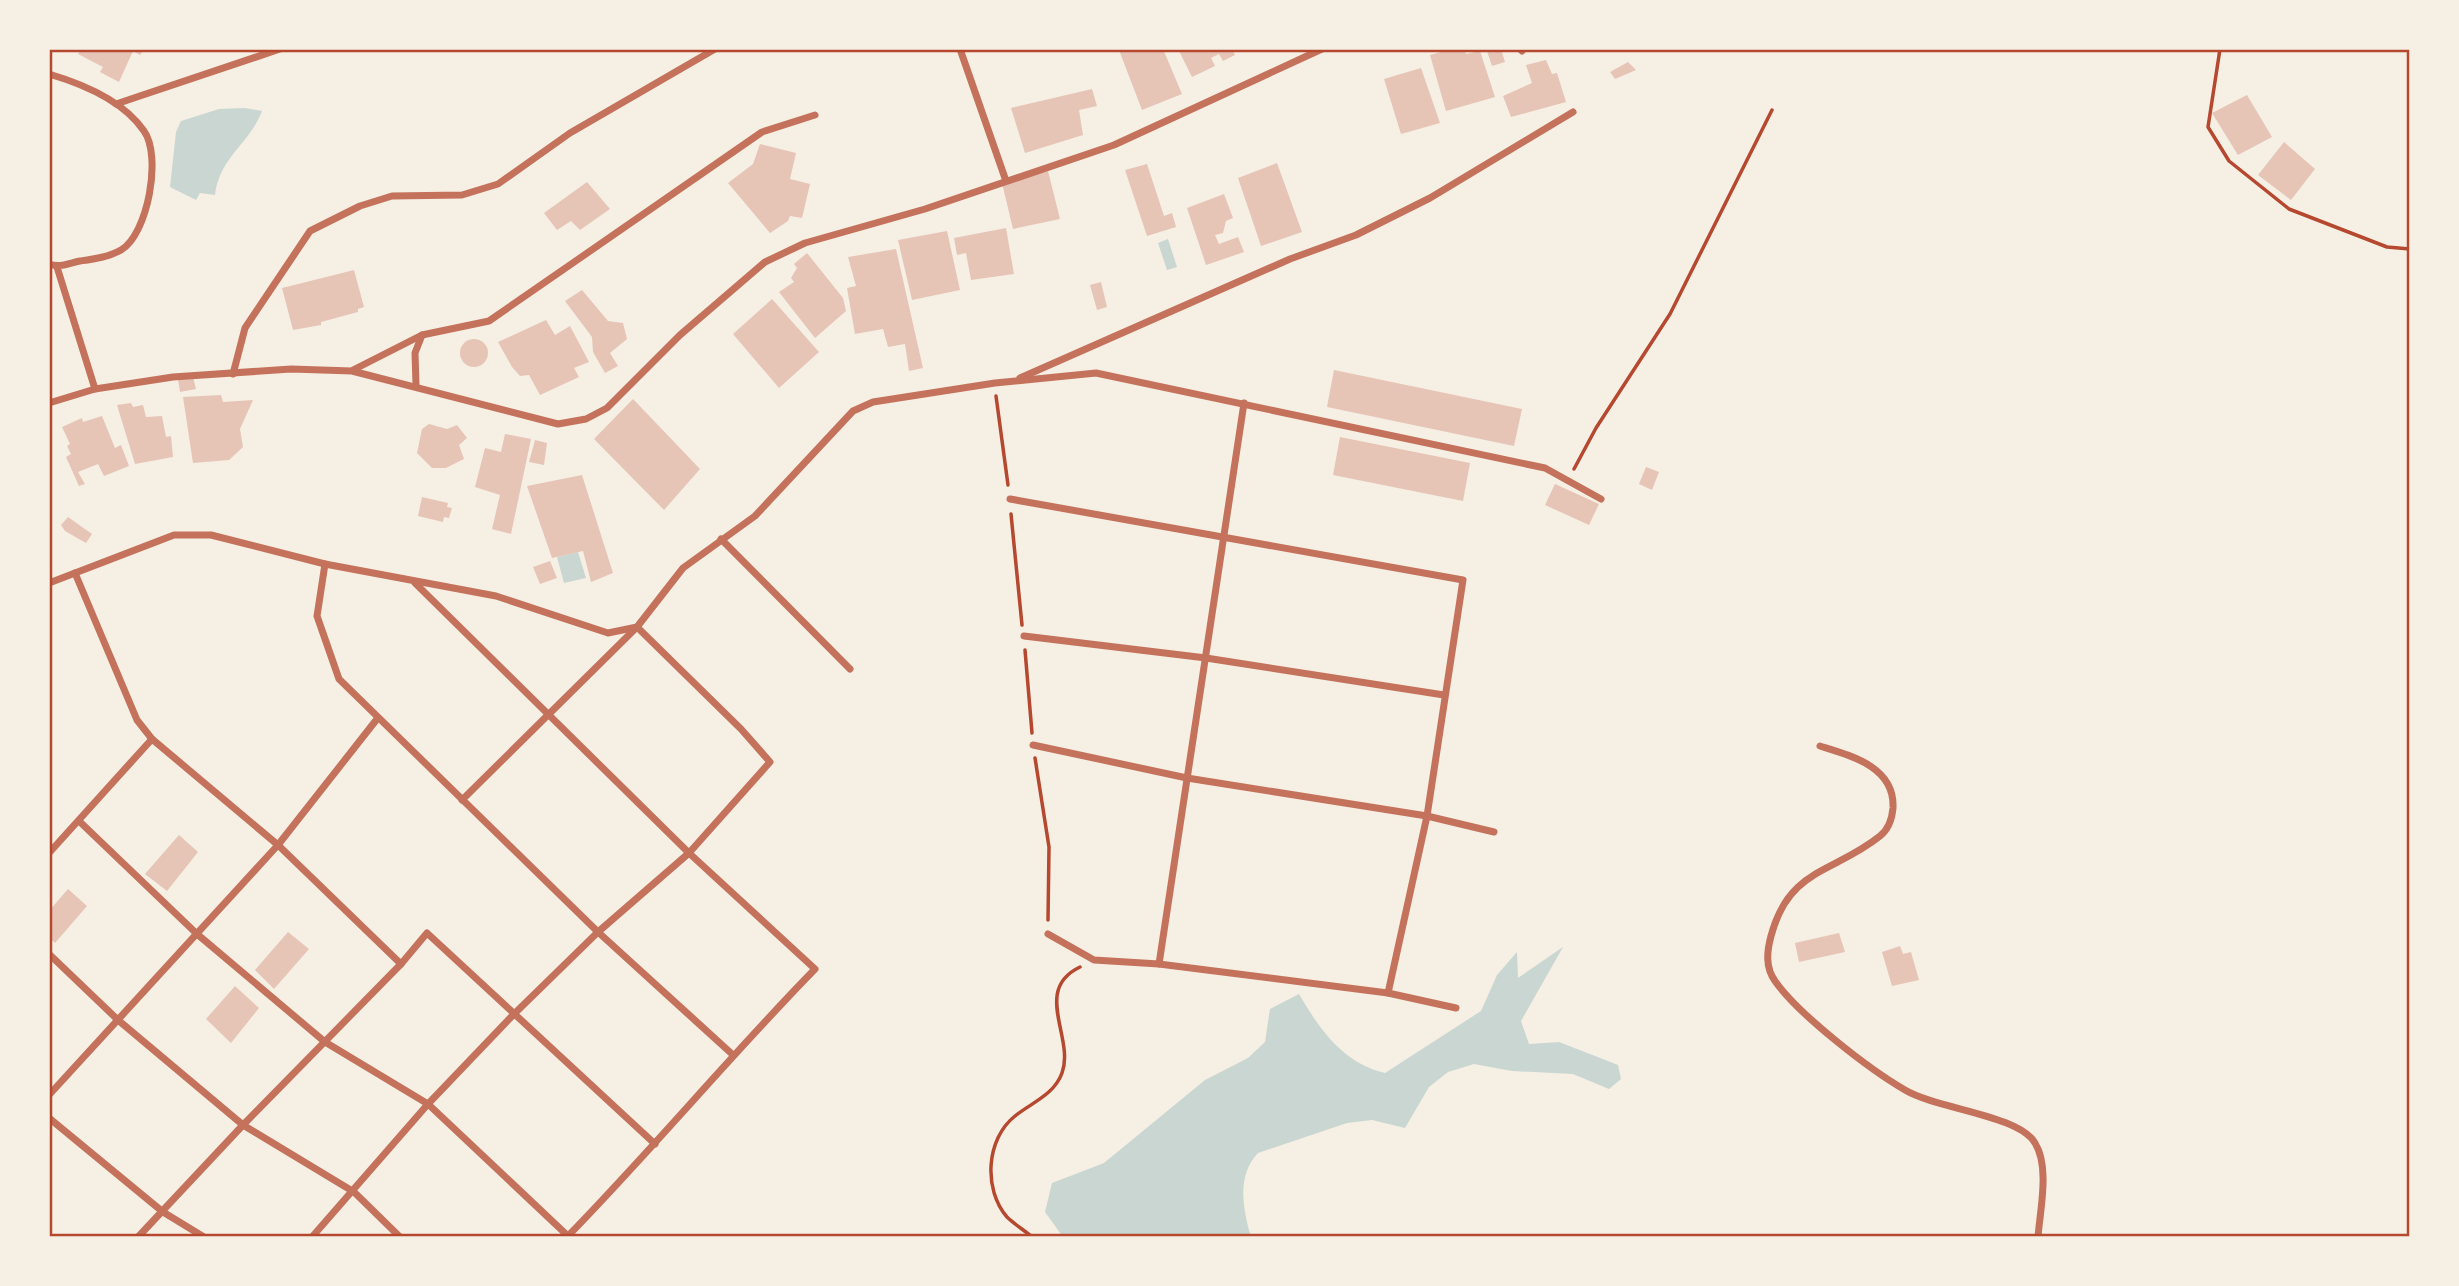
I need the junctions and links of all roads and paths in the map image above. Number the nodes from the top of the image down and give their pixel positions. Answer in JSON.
{"nodes":[{"id":1,"x":280,"y":49,"type":"edge"},
{"id":2,"x":715,"y":49,"type":"edge"},
{"id":3,"x":960,"y":49,"type":"edge"},
{"id":4,"x":1322,"y":49,"type":"edge"},
{"id":5,"x":2220,"y":49,"type":"edge"},
{"id":6,"x":49,"y":74,"type":"edge"},
{"id":7,"x":116,"y":104,"type":"junction"},
{"id":8,"x":1772,"y":110,"type":"dead end"},
{"id":9,"x":1573,"y":112,"type":"dead end"},
{"id":10,"x":815,"y":115,"type":"dead end"},
{"id":11,"x":1006,"y":181,"type":"junction"},
{"id":12,"x":2410,"y":249,"type":"edge"},
{"id":13,"x":53,"y":265,"type":"edge"},
{"id":14,"x":422,"y":335,"type":"junction"},
{"id":15,"x":352,"y":371,"type":"junction"},
{"id":16,"x":233,"y":374,"type":"junction"},
{"id":17,"x":1013,"y":381,"type":"junction"},
{"id":18,"x":995,"y":383,"type":"junction"},
{"id":19,"x":416,"y":385,"type":"junction"},
{"id":20,"x":94,"y":388,"type":"junction"},
{"id":21,"x":49,"y":403,"type":"edge"},
{"id":22,"x":1244,"y":403,"type":"junction"},
{"id":23,"x":1568,"y":480,"type":"junction"},
{"id":24,"x":1010,"y":499,"type":"junction"},
{"id":25,"x":1601,"y":499,"type":"dead end"},
{"id":26,"x":1226,"y":536,"type":"junction"},
{"id":27,"x":721,"y":539,"type":"junction"},
{"id":28,"x":325,"y":564,"type":"junction"},
{"id":29,"x":75,"y":573,"type":"junction"},
{"id":30,"x":49,"y":583,"type":"edge"},
{"id":31,"x":414,"y":583,"type":"junction"},
{"id":32,"x":637,"y":627,"type":"junction"},
{"id":33,"x":1024,"y":636,"type":"junction"},
{"id":34,"x":1206,"y":658,"type":"junction"},
{"id":35,"x":850,"y":669,"type":"dead end"},
{"id":36,"x":1444,"y":695,"type":"junction"},
{"id":37,"x":550,"y":715,"type":"junction"},
{"id":38,"x":377,"y":719,"type":"junction"},
{"id":39,"x":152,"y":739,"type":"junction"},
{"id":40,"x":1033,"y":745,"type":"junction"},
{"id":41,"x":1820,"y":746,"type":"dead end"},
{"id":42,"x":1187,"y":778,"type":"junction"},
{"id":43,"x":462,"y":800,"type":"junction"},
{"id":44,"x":1427,"y":816,"type":"junction"},
{"id":45,"x":79,"y":821,"type":"junction"},
{"id":46,"x":1494,"y":832,"type":"dead end"},
{"id":47,"x":278,"y":845,"type":"junction"},
{"id":48,"x":49,"y":853,"type":"edge"},
{"id":49,"x":689,"y":853,"type":"junction"},
{"id":50,"x":598,"y":932,"type":"junction"},
{"id":51,"x":197,"y":933,"type":"junction"},
{"id":52,"x":1048,"y":934,"type":"joint"},
{"id":53,"x":49,"y":954,"type":"edge"},
{"id":54,"x":1094,"y":960,"type":"junction"},
{"id":55,"x":401,"y":964,"type":"junction"},
{"id":56,"x":1159,"y":964,"type":"junction"},
{"id":57,"x":1388,"y":993,"type":"junction"},
{"id":58,"x":1456,"y":1008,"type":"dead end"},
{"id":59,"x":513,"y":1014,"type":"junction"},
{"id":60,"x":118,"y":1020,"type":"junction"},
{"id":61,"x":325,"y":1042,"type":"junction"},
{"id":62,"x":732,"y":1054,"type":"junction"},
{"id":63,"x":49,"y":1095,"type":"edge"},
{"id":64,"x":428,"y":1104,"type":"junction"},
{"id":65,"x":49,"y":1118,"type":"edge"},
{"id":66,"x":243,"y":1125,"type":"junction"},
{"id":67,"x":654,"y":1144,"type":"junction"},
{"id":68,"x":354,"y":1192,"type":"junction"},
{"id":69,"x":163,"y":1212,"type":"junction"},
{"id":70,"x":567,"y":1236,"type":"edge"},
{"id":71,"x":138,"y":1237,"type":"edge"},
{"id":72,"x":204,"y":1237,"type":"edge"},
{"id":73,"x":312,"y":1237,"type":"edge"},
{"id":74,"x":400,"y":1237,"type":"edge"},
{"id":75,"x":1032,"y":1237,"type":"edge"},
{"id":76,"x":2038,"y":1237,"type":"edge"}],
"edges":[{"from":1,"to":7,"type":"street"},
{"from":2,"to":16,"type":"street"},
{"from":3,"to":11,"type":"street"},
{"from":4,"to":11,"type":"street"},
{"from":5,"to":12,"type":"path"},
{"from":6,"to":7,"type":"street"},
{"from":7,"to":13,"type":"street"},
{"from":8,"to":23,"type":"path"},
{"from":9,"to":17,"type":"street"},
{"from":10,"to":14,"type":"street"},
{"from":11,"to":19,"type":"street"},
{"from":13,"to":20,"type":"street"},
{"from":14,"to":15,"type":"street"},
{"from":14,"to":19,"type":"street"},
{"from":15,"to":16,"type":"street"},
{"from":15,"to":19,"type":"street"},
{"from":16,"to":20,"type":"street"},
{"from":17,"to":18,"type":"street"},
{"from":17,"to":22,"type":"street"},
{"from":18,"to":24,"type":"path"},
{"from":18,"to":27,"type":"street"},
{"from":20,"to":21,"type":"street"},
{"from":22,"to":23,"type":"street"},
{"from":22,"to":26,"type":"street"},
{"from":23,"to":25,"type":"street"},
{"from":24,"to":26,"type":"street"},
{"from":24,"to":33,"type":"path"},
{"from":26,"to":34,"type":"street"},
{"from":26,"to":36,"type":"street"},
{"from":27,"to":32,"type":"street"},
{"from":27,"to":35,"type":"street"},
{"from":28,"to":29,"type":"street"},
{"from":28,"to":31,"type":"street"},
{"from":28,"to":38,"type":"street"},
{"from":29,"to":30,"type":"street"},
{"from":29,"to":39,"type":"street"},
{"from":31,"to":32,"type":"street"},
{"from":31,"to":37,"type":"street"},
{"from":32,"to":37,"type":"street"},
{"from":32,"to":49,"type":"street"},
{"from":33,"to":34,"type":"street"},
{"from":33,"to":40,"type":"path"},
{"from":34,"to":36,"type":"street"},
{"from":34,"to":42,"type":"street"},
{"from":36,"to":44,"type":"street"},
{"from":37,"to":43,"type":"street"},
{"from":37,"to":49,"type":"street"},
{"from":38,"to":43,"type":"street"},
{"from":38,"to":47,"type":"street"},
{"from":39,"to":45,"type":"street"},
{"from":39,"to":47,"type":"street"},
{"from":40,"to":42,"type":"street"},
{"from":40,"to":52,"type":"path"},
{"from":41,"to":76,"type":"street"},
{"from":42,"to":44,"type":"street"},
{"from":42,"to":56,"type":"street"},
{"from":43,"to":50,"type":"street"},
{"from":44,"to":46,"type":"street"},
{"from":44,"to":57,"type":"street"},
{"from":45,"to":48,"type":"street"},
{"from":45,"to":51,"type":"street"},
{"from":47,"to":51,"type":"street"},
{"from":47,"to":55,"type":"street"},
{"from":49,"to":50,"type":"street"},
{"from":49,"to":62,"type":"street"},
{"from":50,"to":59,"type":"street"},
{"from":50,"to":62,"type":"street"},
{"from":51,"to":60,"type":"street"},
{"from":51,"to":61,"type":"street"},
{"from":52,"to":54,"type":"street"},
{"from":53,"to":60,"type":"street"},
{"from":54,"to":56,"type":"street"},
{"from":54,"to":75,"type":"path"},
{"from":55,"to":59,"type":"street"},
{"from":55,"to":61,"type":"street"},
{"from":56,"to":57,"type":"street"},
{"from":57,"to":58,"type":"street"},
{"from":59,"to":64,"type":"street"},
{"from":59,"to":67,"type":"street"},
{"from":60,"to":63,"type":"street"},
{"from":60,"to":66,"type":"street"},
{"from":61,"to":64,"type":"street"},
{"from":61,"to":66,"type":"street"},
{"from":62,"to":67,"type":"street"},
{"from":64,"to":68,"type":"street"},
{"from":64,"to":70,"type":"street"},
{"from":65,"to":69,"type":"street"},
{"from":66,"to":68,"type":"street"},
{"from":66,"to":69,"type":"street"},
{"from":67,"to":70,"type":"street"},
{"from":68,"to":73,"type":"street"},
{"from":68,"to":74,"type":"street"},
{"from":69,"to":71,"type":"street"},
{"from":69,"to":72,"type":"street"}]}
